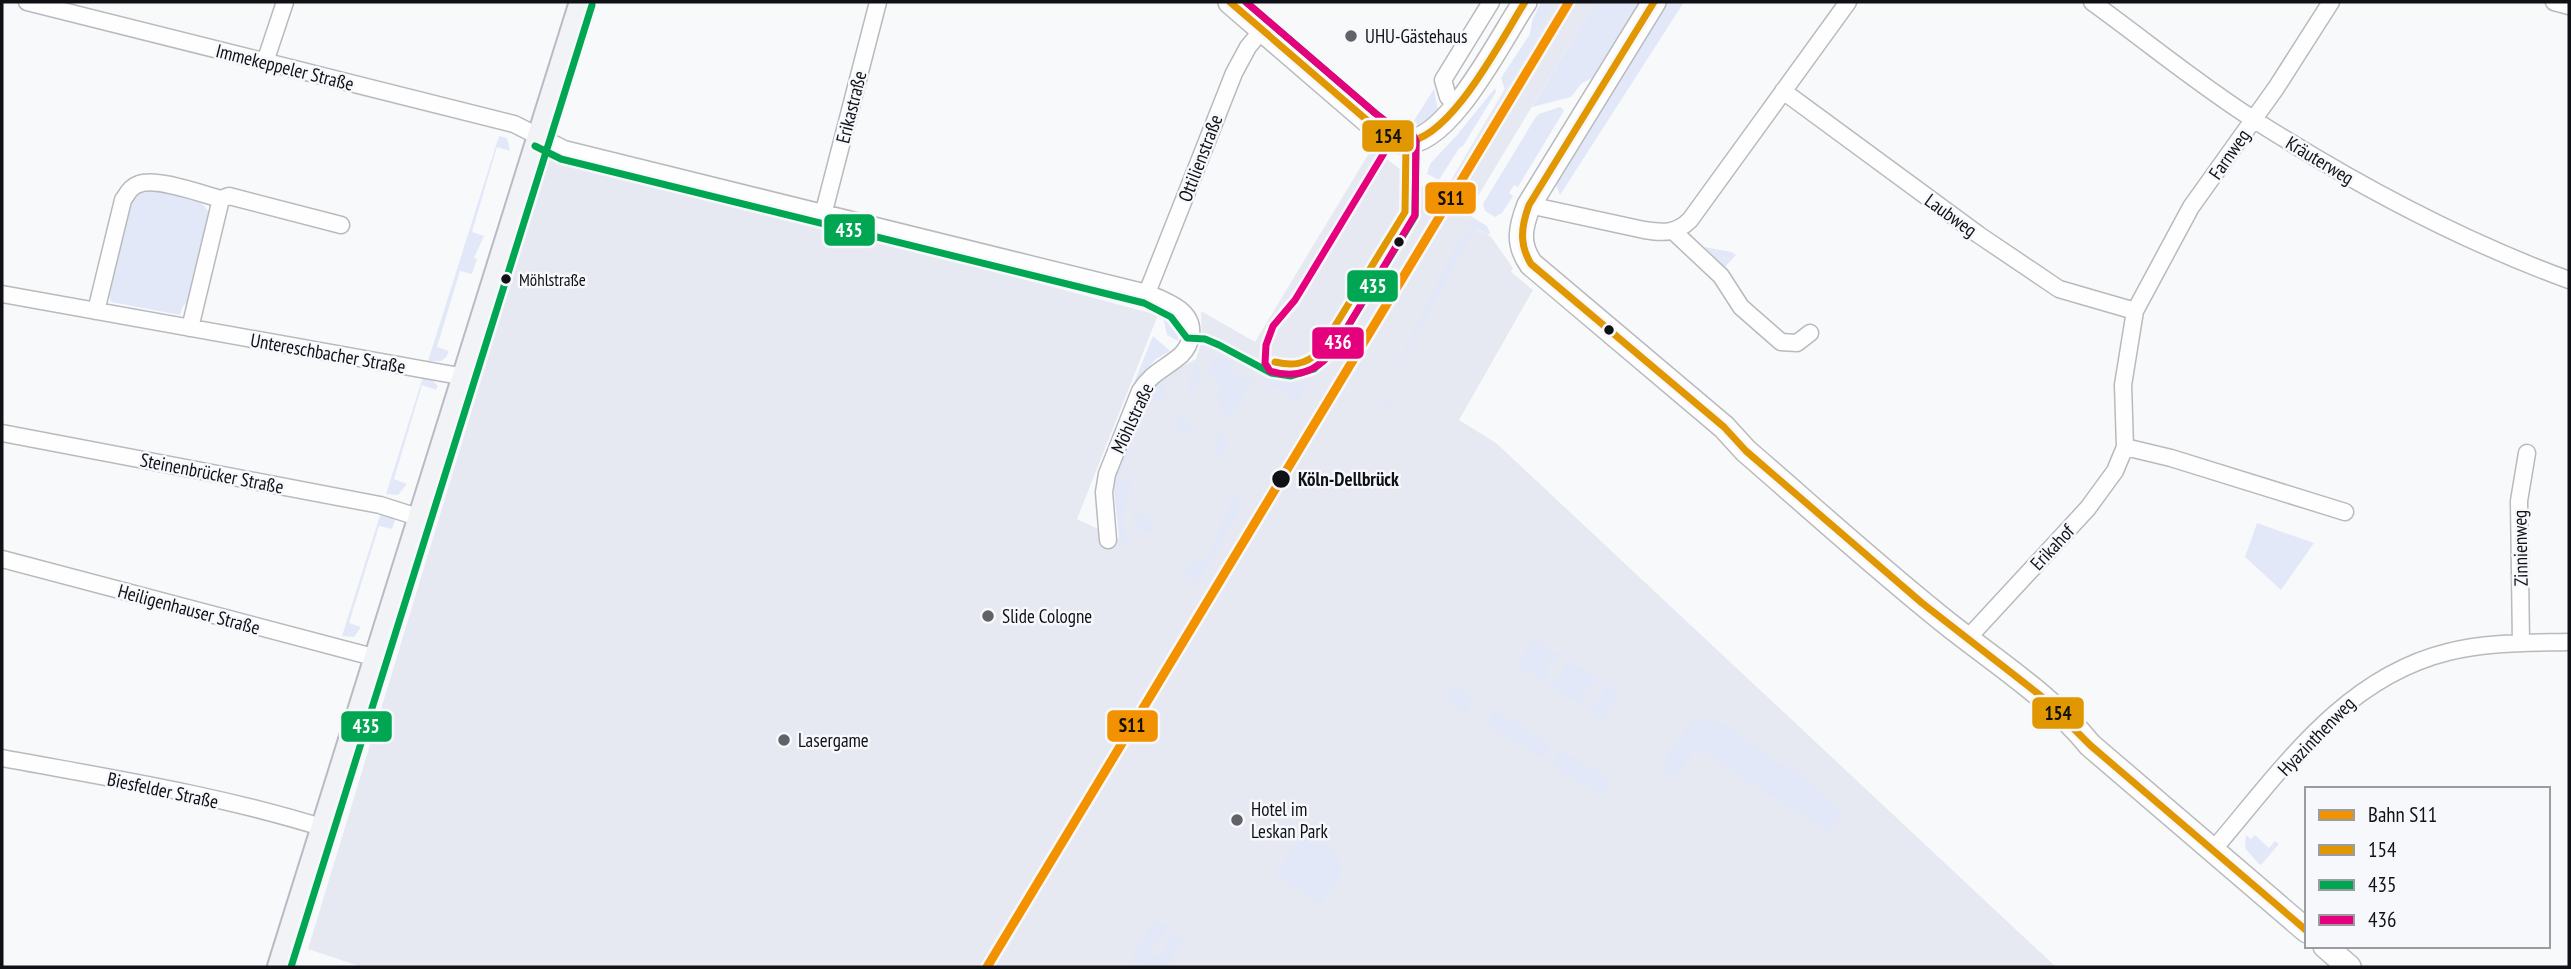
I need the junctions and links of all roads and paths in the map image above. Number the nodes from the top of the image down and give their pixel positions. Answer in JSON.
{"nodes":[{"id":1,"x":27,"y":2,"type":"edge"},
{"id":2,"x":285,"y":2,"type":"edge"},
{"id":3,"x":582,"y":2,"type":"edge"},
{"id":4,"x":878,"y":2,"type":"edge"},
{"id":5,"x":1233,"y":2,"type":"edge"},
{"id":6,"x":1491,"y":2,"type":"edge"},
{"id":7,"x":1525,"y":2,"type":"edge"},
{"id":8,"x":1654,"y":2,"type":"edge"},
{"id":9,"x":1847,"y":2,"type":"edge"},
{"id":10,"x":2092,"y":2,"type":"edge"},
{"id":11,"x":2331,"y":2,"type":"edge"},
{"id":12,"x":2554,"y":2,"type":"edge"},
{"id":13,"x":2569,"y":6,"type":"edge"},
{"id":14,"x":1264,"y":29,"type":"junction"},
{"id":15,"x":265,"y":62,"type":"junction"},
{"id":16,"x":1783,"y":91,"type":"junction"},
{"id":17,"x":1458,"y":105,"type":"junction"},
{"id":18,"x":2254,"y":120,"type":"junction"},
{"id":19,"x":540,"y":137,"type":"junction"},
{"id":20,"x":221,"y":199,"type":"junction"},
{"id":21,"x":1529,"y":205,"type":"junction"},
{"id":22,"x":824,"y":211,"type":"junction"},
{"id":23,"x":341,"y":225,"type":"dead end"},
{"id":24,"x":1673,"y":231,"type":"junction"},
{"id":25,"x":2569,"y":280,"type":"edge"},
{"id":26,"x":1147,"y":293,"type":"junction"},
{"id":27,"x":2,"y":294,"type":"edge"},
{"id":28,"x":96,"y":311,"type":"junction"},
{"id":29,"x":2135,"y":311,"type":"junction"},
{"id":30,"x":190,"y":328,"type":"junction"},
{"id":31,"x":1810,"y":333,"type":"dead end"},
{"id":32,"x":466,"y":377,"type":"junction"},
{"id":33,"x":2,"y":433,"type":"edge"},
{"id":34,"x":2125,"y":447,"type":"junction"},
{"id":35,"x":2527,"y":453,"type":"dead end"},
{"id":36,"x":2345,"y":512,"type":"dead end"},
{"id":37,"x":421,"y":518,"type":"junction"},
{"id":38,"x":1108,"y":540,"type":"dead end"},
{"id":39,"x":2,"y":559,"type":"edge"},
{"id":40,"x":1967,"y":639,"type":"junction"},
{"id":41,"x":2569,"y":642,"type":"edge"},
{"id":42,"x":2521,"y":643,"type":"junction"},
{"id":43,"x":377,"y":658,"type":"junction"},
{"id":44,"x":2,"y":758,"type":"edge"},
{"id":45,"x":324,"y":828,"type":"junction"},
{"id":46,"x":2213,"y":850,"type":"junction"},
{"id":47,"x":2305,"y":929,"type":"edge"},
{"id":48,"x":2327,"y":948,"type":"edge"},
{"id":49,"x":280,"y":967,"type":"edge"},
{"id":50,"x":2349,"y":967,"type":"edge"}],
"edges":[{"from":1,"to":15,"type":"street","name":"Immekeppeler Straße"},
{"from":2,"to":15,"type":"street"},
{"from":3,"to":19,"type":"main road"},
{"from":4,"to":22,"type":"street","name":"Erikastraße"},
{"from":5,"to":14,"type":"street"},
{"from":6,"to":17,"type":"street"},
{"from":7,"to":17,"type":"street"},
{"from":8,"to":21,"type":"street"},
{"from":9,"to":16,"type":"street"},
{"from":10,"to":18,"type":"street","name":"Kräuterweg"},
{"from":11,"to":18,"type":"street","name":"Farnweg"},
{"from":12,"to":13,"type":"street"},
{"from":14,"to":17,"type":"street"},
{"from":14,"to":26,"type":"street","name":"Ottilienstraße"},
{"from":15,"to":19,"type":"street","name":"Immekeppeler Straße"},
{"from":16,"to":24,"type":"street"},
{"from":16,"to":29,"type":"street","name":"Laubweg"},
{"from":18,"to":25,"type":"street","name":"Kräuterweg"},
{"from":18,"to":29,"type":"street","name":"Farnweg"},
{"from":19,"to":22,"type":"street","name":"Möhlstraße"},
{"from":19,"to":32,"type":"main road"},
{"from":20,"to":23,"type":"street"},
{"from":20,"to":28,"type":"street"},
{"from":20,"to":30,"type":"street"},
{"from":21,"to":24,"type":"street"},
{"from":21,"to":40,"type":"street"},
{"from":22,"to":26,"type":"street","name":"Möhlstraße"},
{"from":24,"to":31,"type":"street"},
{"from":26,"to":38,"type":"street","name":"Möhlstraße"},
{"from":27,"to":28,"type":"street","name":"Untereschbacher Straße"},
{"from":28,"to":30,"type":"street","name":"Untereschbacher Straße"},
{"from":29,"to":34,"type":"street","name":"Erikahof"},
{"from":30,"to":32,"type":"street","name":"Untereschbacher Straße"},
{"from":32,"to":37,"type":"main road"},
{"from":33,"to":37,"type":"street","name":"Steinenbrücker Straße"},
{"from":34,"to":36,"type":"street"},
{"from":34,"to":40,"type":"street","name":"Erikahof"},
{"from":35,"to":42,"type":"street","name":"Zinnienweg"},
{"from":37,"to":43,"type":"main road"},
{"from":39,"to":43,"type":"street","name":"Heiligenhauser Straße"},
{"from":40,"to":46,"type":"street"},
{"from":41,"to":42,"type":"street","name":"Hyazinthenweg"},
{"from":42,"to":46,"type":"street","name":"Hyazinthenweg"},
{"from":43,"to":45,"type":"main road"},
{"from":44,"to":45,"type":"street","name":"Biesfelder Straße"},
{"from":45,"to":49,"type":"main road"},
{"from":46,"to":47,"type":"street"},
{"from":48,"to":50,"type":"street"}]}
